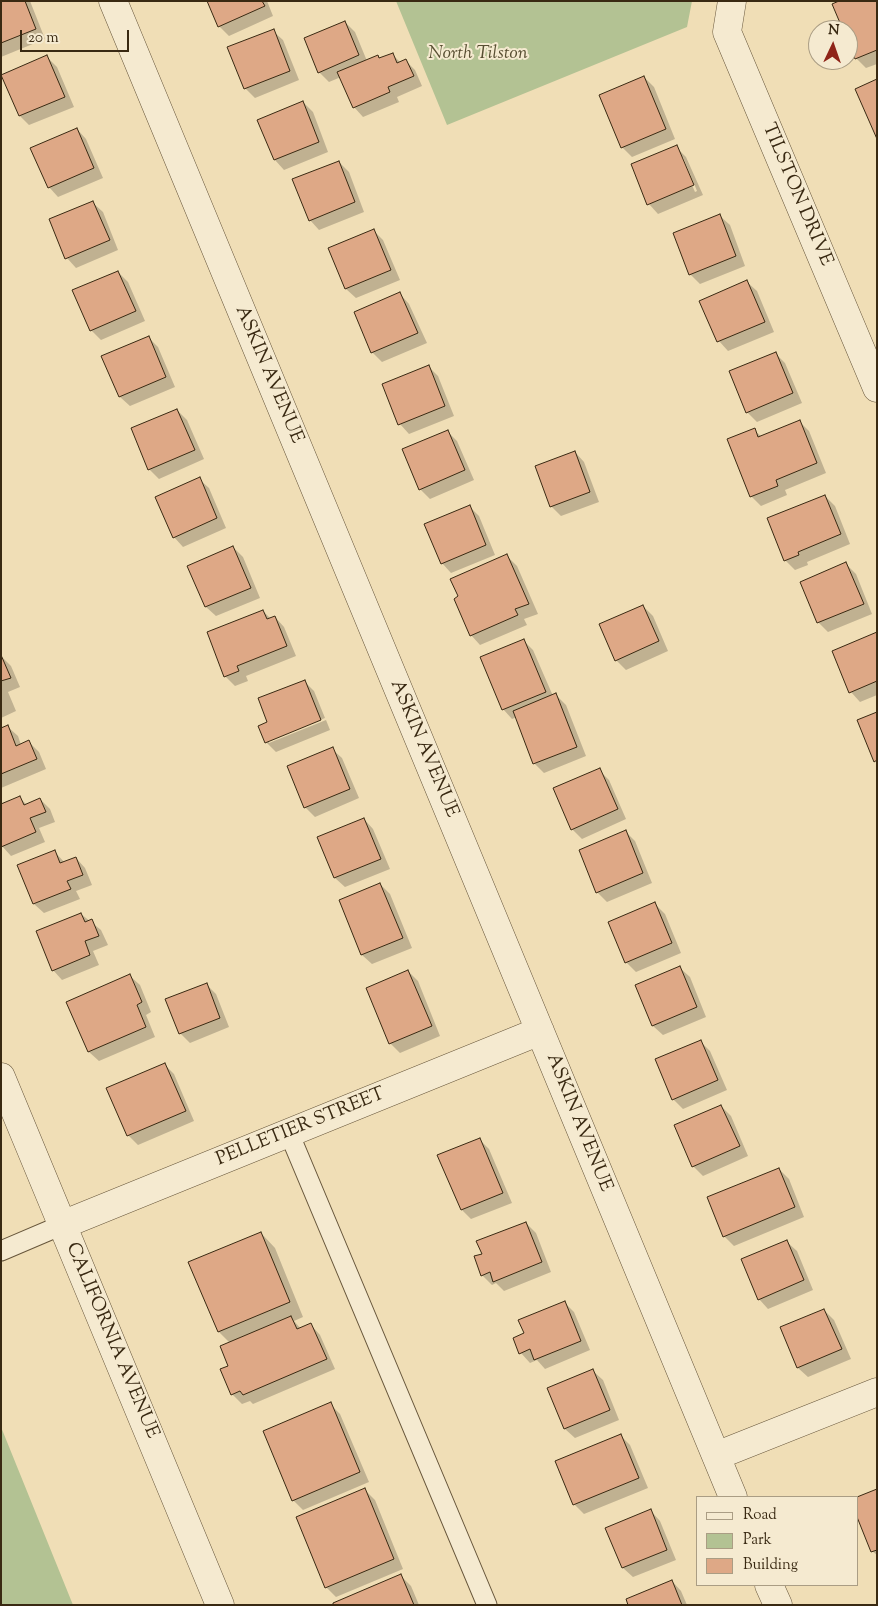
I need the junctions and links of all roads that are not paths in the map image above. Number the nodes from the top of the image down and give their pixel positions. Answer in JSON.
{"nodes":[{"id":1,"x":113,"y":1,"type":"edge"},
{"id":2,"x":732,"y":1,"type":"edge"},
{"id":3,"x":877,"y":388,"type":"edge"},
{"id":4,"x":540,"y":1031,"type":"junction"},
{"id":5,"x":1,"y":1077,"type":"edge"},
{"id":6,"x":289,"y":1133,"type":"junction"},
{"id":7,"x":62,"y":1225,"type":"junction"},
{"id":8,"x":1,"y":1251,"type":"edge"},
{"id":9,"x":877,"y":1392,"type":"edge"},
{"id":10,"x":716,"y":1456,"type":"junction"},
{"id":11,"x":733,"y":1496,"type":"edge"},
{"id":12,"x":769,"y":1586,"type":"edge"},
{"id":13,"x":220,"y":1605,"type":"edge"},
{"id":14,"x":487,"y":1605,"type":"edge"},
{"id":15,"x":778,"y":1605,"type":"edge"}],
"edges":[{"from":1,"to":4,"type":"street","name":"ASKIN AVENUE"},
{"from":2,"to":3,"type":"street","name":"TILSTON DRIVE"},
{"from":4,"to":6,"type":"street","name":"PELLETIER STREET"},
{"from":4,"to":10,"type":"street","name":"ASKIN AVENUE"},
{"from":5,"to":7,"type":"street","name":"CALIFORNIA AVENUE"},
{"from":6,"to":7,"type":"street","name":"PELLETIER STREET"},
{"from":6,"to":14,"type":"lane"},
{"from":7,"to":8,"type":"lane"},
{"from":7,"to":13,"type":"street","name":"CALIFORNIA AVENUE"},
{"from":9,"to":10,"type":"street"},
{"from":10,"to":11,"type":"street","name":"ASKIN AVENUE"},
{"from":12,"to":15,"type":"street"}]}
